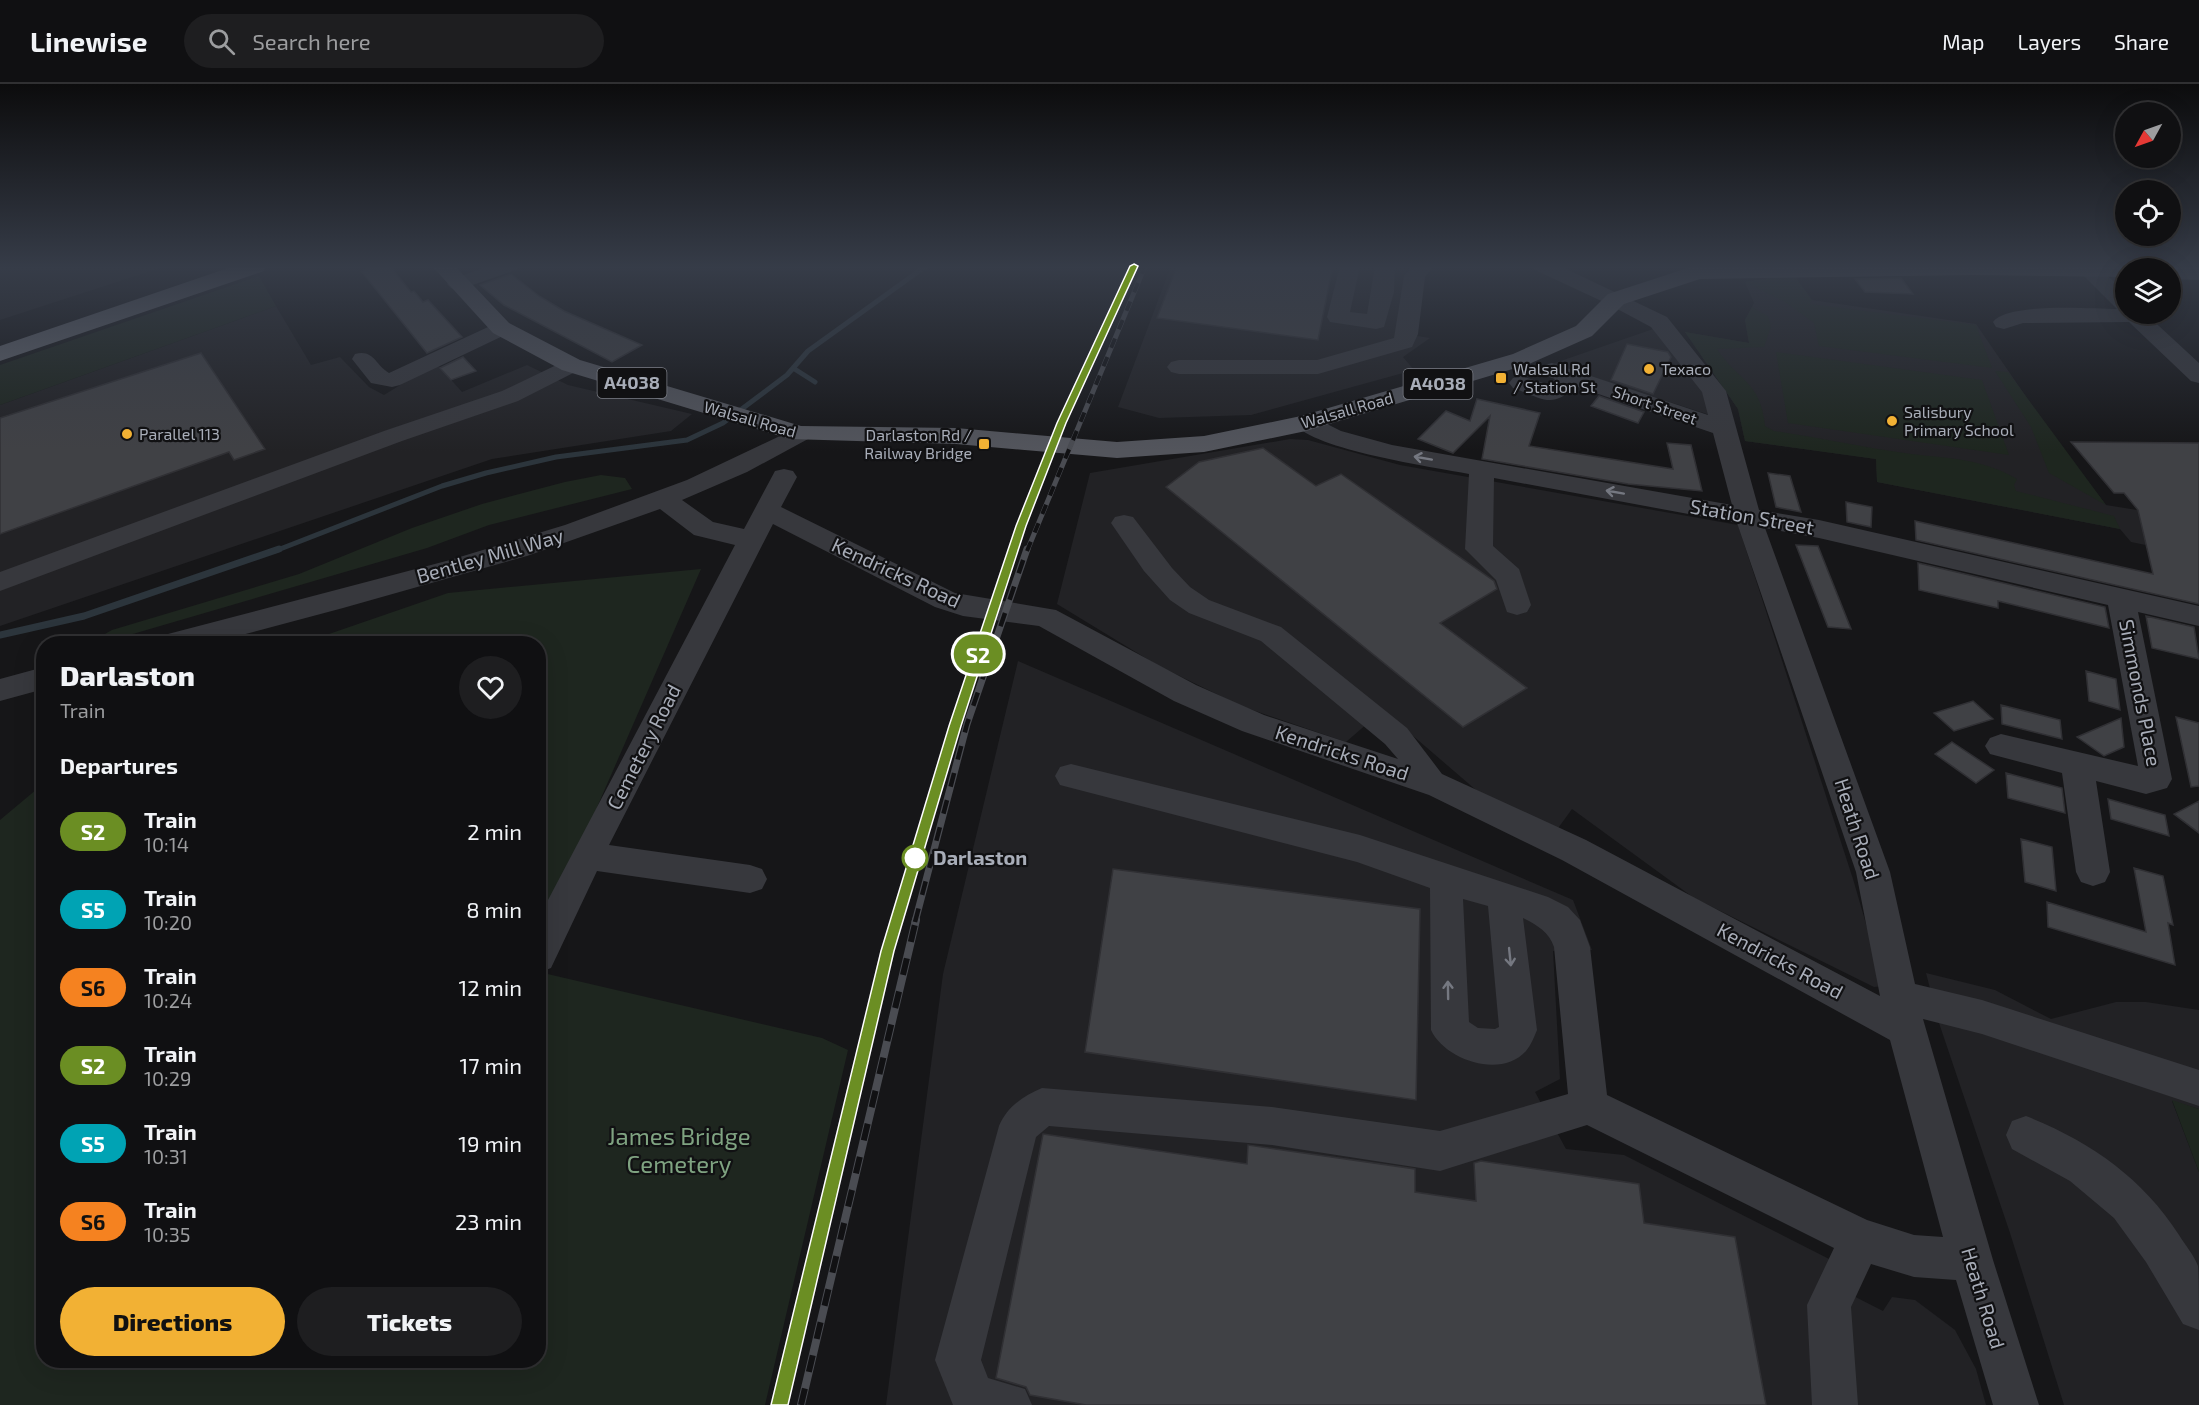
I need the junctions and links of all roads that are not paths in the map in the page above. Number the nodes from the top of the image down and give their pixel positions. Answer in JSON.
{"nodes":[{"id":1,"x":25,"y":328,"type":"edge"},
{"id":2,"x":77,"y":328,"type":"edge"},
{"id":3,"x":501,"y":328,"type":"joint"},
{"id":4,"x":1408,"y":328,"type":"edge"},
{"id":5,"x":1587,"y":328,"type":"edge"},
{"id":6,"x":1665,"y":328,"type":"edge"},
{"id":7,"x":2149,"y":328,"type":"edge"},
{"id":8,"x":0,"y":336,"type":"edge"},
{"id":9,"x":0,"y":354,"type":"edge"},
{"id":10,"x":363,"y":359,"type":"dead end"},
{"id":11,"x":561,"y":361,"type":"junction"},
{"id":12,"x":1179,"y":367,"type":"dead end"},
{"id":13,"x":2199,"y":376,"type":"edge"},
{"id":14,"x":1521,"y":382,"type":"dead end"},
{"id":15,"x":1306,"y":423,"type":"junction"},
{"id":16,"x":1724,"y":428,"type":"junction"},
{"id":17,"x":800,"y":434,"type":"junction"},
{"id":18,"x":1482,"y":469,"type":"junction"},
{"id":19,"x":784,"y":477,"type":"dead end"},
{"id":20,"x":664,"y":498,"type":"junction"},
{"id":21,"x":768,"y":511,"type":"junction"},
{"id":22,"x":1748,"y":517,"type":"junction"},
{"id":23,"x":1124,"y":523,"type":"dead end"},
{"id":24,"x":752,"y":538,"type":"junction"},
{"id":25,"x":0,"y":582,"type":"edge"},
{"id":26,"x":2121,"y":598,"type":"junction"},
{"id":27,"x":1517,"y":605,"type":"dead end"},
{"id":28,"x":2199,"y":616,"type":"edge"},
{"id":29,"x":198,"y":636,"type":"edge"},
{"id":30,"x":36,"y":680,"type":"edge"},
{"id":31,"x":0,"y":690,"type":"edge"},
{"id":32,"x":2001,"y":746,"type":"dead end"},
{"id":33,"x":2077,"y":764,"type":"junction"},
{"id":34,"x":1071,"y":776,"type":"dead end"},
{"id":35,"x":1431,"y":783,"type":"junction"},
{"id":36,"x":587,"y":856,"type":"junction"},
{"id":37,"x":2093,"y":872,"type":"dead end"},
{"id":38,"x":750,"y":879,"type":"dead end"},
{"id":39,"x":1449,"y":880,"type":"junction"},
{"id":40,"x":1506,"y":899,"type":"junction"},
{"id":41,"x":546,"y":941,"type":"edge"},
{"id":42,"x":1902,"y":1013,"type":"junction"},
{"id":43,"x":2199,"y":1088,"type":"edge"},
{"id":44,"x":1589,"y":1106,"type":"junction"},
{"id":45,"x":2026,"y":1135,"type":"dead end"},
{"id":46,"x":1862,"y":1239,"type":"junction"},
{"id":47,"x":1971,"y":1260,"type":"junction"},
{"id":48,"x":2199,"y":1308,"type":"edge"},
{"id":49,"x":1009,"y":1405,"type":"edge"},
{"id":50,"x":1835,"y":1405,"type":"edge"},
{"id":51,"x":2016,"y":1405,"type":"edge"}],
"edges":[{"from":1,"to":8,"type":"highway"},
{"from":2,"to":9,"type":"highway"},
{"from":3,"to":10,"type":"street"},
{"from":3,"to":11,"type":"main road","number":"A4038"},
{"from":4,"to":12,"type":"street"},
{"from":5,"to":15,"type":"main road","name":"Walsall Road","number":"A4038"},
{"from":6,"to":16,"type":"street","name":"Heath Road"},
{"from":7,"to":13,"type":"street"},
{"from":11,"to":17,"type":"main road","name":"Walsall Road","number":"A4038"},
{"from":11,"to":25,"type":"street"},
{"from":14,"to":16,"type":"street","name":"Short Street"},
{"from":15,"to":17,"type":"main road","name":"Walsall Road","number":"A4038"},
{"from":18,"to":15,"type":"street","name":"Station Street","one_way":true},
{"from":16,"to":22,"type":"street","name":"Heath Road"},
{"from":17,"to":20,"type":"street","name":"Bentley Mill Way"},
{"from":22,"to":18,"type":"street","name":"Station Street","one_way":true},
{"from":18,"to":27,"type":"street"},
{"from":19,"to":21,"type":"street","name":"Cemetery Road"},
{"from":20,"to":24,"type":"street"},
{"from":20,"to":29,"type":"street","name":"Bentley Mill Way"},
{"from":21,"to":24,"type":"street","name":"Cemetery Road"},
{"from":21,"to":35,"type":"street","name":"Kendricks Road"},
{"from":22,"to":26,"type":"street","name":"Station Street"},
{"from":22,"to":42,"type":"street","name":"Heath Road"},
{"from":23,"to":35,"type":"street"},
{"from":24,"to":36,"type":"street","name":"Cemetery Road"},
{"from":26,"to":28,"type":"street","name":"Station Street"},
{"from":26,"to":33,"type":"street","name":"Simmonds Place"},
{"from":30,"to":31,"type":"street"},
{"from":32,"to":33,"type":"street","name":"Simmonds Place"},
{"from":33,"to":37,"type":"street"},
{"from":34,"to":39,"type":"street"},
{"from":35,"to":42,"type":"street","name":"Kendricks Road"},
{"from":36,"to":38,"type":"street"},
{"from":36,"to":41,"type":"street","name":"Cemetery Road"},
{"from":39,"to":40,"type":"street"},
{"from":40,"to":39,"type":"street","one_way":true},
{"from":40,"to":44,"type":"street"},
{"from":42,"to":43,"type":"street","name":"Kendricks Road"},
{"from":42,"to":47,"type":"street","name":"Heath Road"},
{"from":44,"to":46,"type":"street"},
{"from":44,"to":49,"type":"street"},
{"from":45,"to":48,"type":"street"},
{"from":46,"to":47,"type":"street"},
{"from":46,"to":50,"type":"street"},
{"from":47,"to":51,"type":"street","name":"Heath Road"}]}
